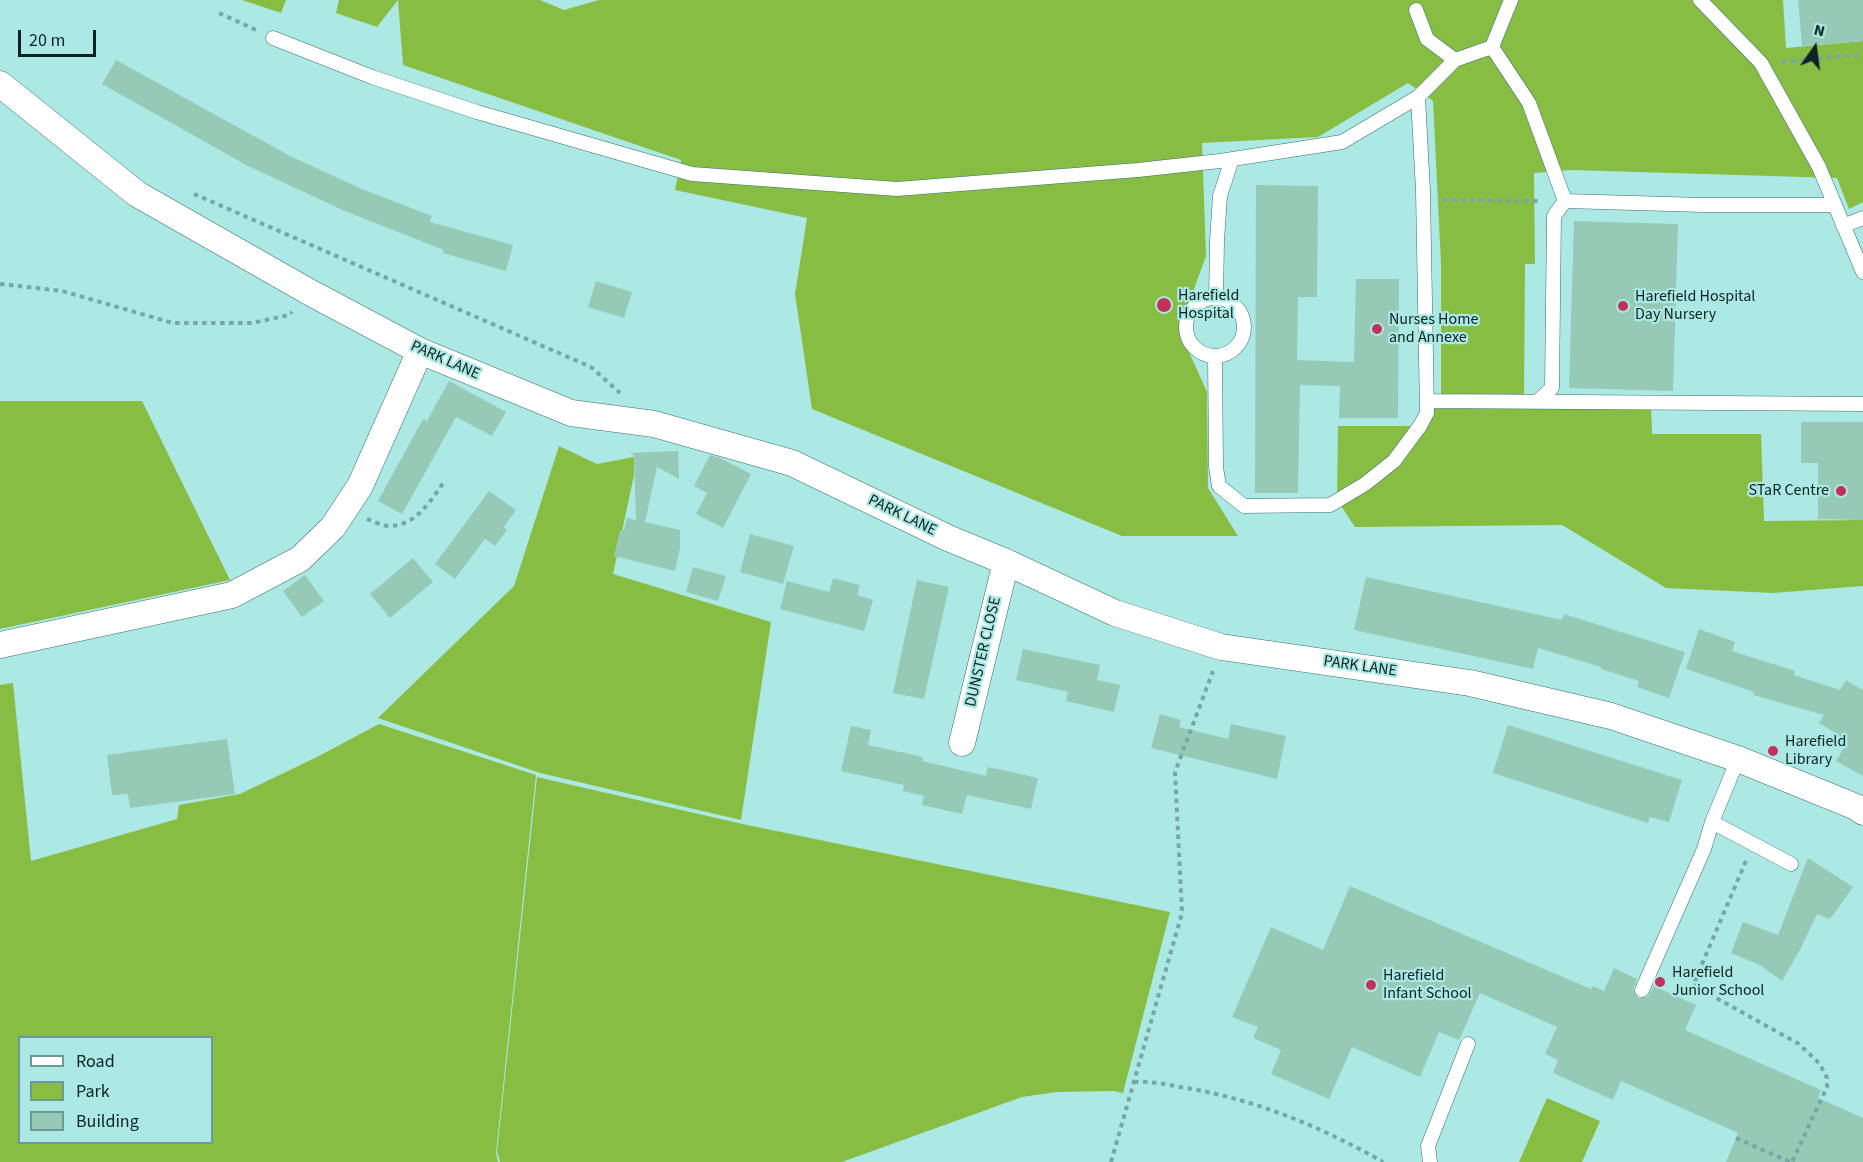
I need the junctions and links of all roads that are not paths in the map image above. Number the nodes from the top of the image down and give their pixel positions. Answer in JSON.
{"nodes":[{"id":1,"x":1511,"y":0,"type":"edge"},
{"id":2,"x":1700,"y":0,"type":"edge"},
{"id":3,"x":1416,"y":10,"type":"dead end"},
{"id":4,"x":273,"y":38,"type":"road end"},
{"id":5,"x":1492,"y":47,"type":"junction"},
{"id":6,"x":1455,"y":60,"type":"junction"},
{"id":7,"x":0,"y":84,"type":"edge"},
{"id":8,"x":1418,"y":97,"type":"junction"},
{"id":9,"x":1232,"y":159,"type":"junction"},
{"id":10,"x":1565,"y":201,"type":"junction"},
{"id":11,"x":1833,"y":205,"type":"junction"},
{"id":12,"x":1863,"y":218,"type":"edge"},
{"id":13,"x":1843,"y":226,"type":"junction"},
{"id":14,"x":1863,"y":272,"type":"edge"},
{"id":15,"x":1216,"y":299,"type":"junction"},
{"id":16,"x":420,"y":351,"type":"junction"},
{"id":17,"x":1215,"y":356,"type":"junction"},
{"id":18,"x":1427,"y":401,"type":"junction"},
{"id":19,"x":1538,"y":401,"type":"junction"},
{"id":20,"x":1863,"y":404,"type":"edge"},
{"id":21,"x":1006,"y":562,"type":"junction"},
{"id":22,"x":0,"y":645,"type":"edge"},
{"id":23,"x":962,"y":743,"type":"dead end"},
{"id":24,"x":1738,"y":759,"type":"junction"},
{"id":25,"x":1863,"y":812,"type":"edge"},
{"id":26,"x":1712,"y":822,"type":"junction"},
{"id":27,"x":1791,"y":864,"type":"dead end"},
{"id":28,"x":1642,"y":990,"type":"dead end"},
{"id":29,"x":1468,"y":1044,"type":"dead end"},
{"id":30,"x":1430,"y":1162,"type":"edge"}],
"edges":[{"from":1,"to":5,"type":"lane"},
{"from":2,"to":11,"type":"lane"},
{"from":3,"to":6,"type":"lane"},
{"from":4,"to":9,"type":"lane"},
{"from":5,"to":6,"type":"lane"},
{"from":5,"to":10,"type":"lane"},
{"from":6,"to":8,"type":"lane"},
{"from":7,"to":16,"type":"street","name":"PARK LANE"},
{"from":8,"to":9,"type":"lane"},
{"from":8,"to":18,"type":"lane"},
{"from":9,"to":15,"type":"lane"},
{"from":10,"to":11,"type":"lane"},
{"from":10,"to":19,"type":"lane"},
{"from":11,"to":13,"type":"lane"},
{"from":12,"to":13,"type":"lane"},
{"from":13,"to":14,"type":"lane"},
{"from":15,"to":17,"type":"lane"},
{"from":15,"to":17,"type":"lane"},
{"from":16,"to":21,"type":"street","name":"PARK LANE"},
{"from":16,"to":22,"type":"street"},
{"from":17,"to":18,"type":"lane"},
{"from":18,"to":19,"type":"lane"},
{"from":19,"to":20,"type":"lane"},
{"from":21,"to":23,"type":"street","name":"DUNSTER CLOSE"},
{"from":21,"to":24,"type":"street","name":"PARK LANE"},
{"from":24,"to":25,"type":"street","name":"PARK LANE"},
{"from":24,"to":26,"type":"lane"},
{"from":26,"to":27,"type":"lane"},
{"from":26,"to":28,"type":"lane"},
{"from":29,"to":30,"type":"lane"}]}
